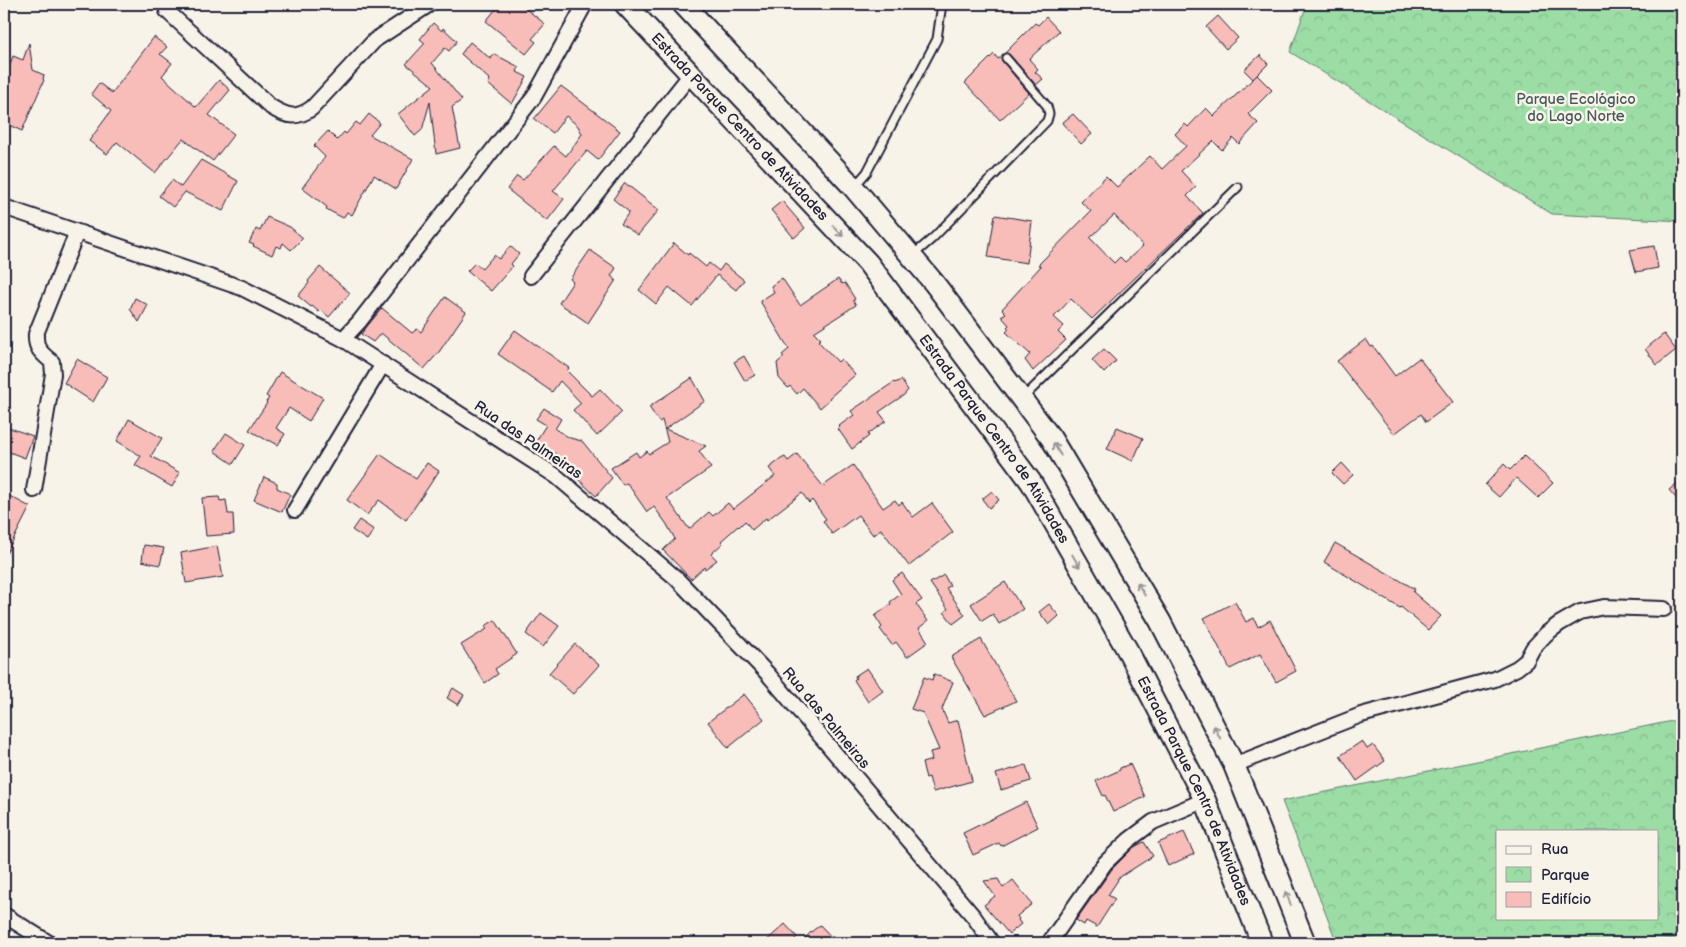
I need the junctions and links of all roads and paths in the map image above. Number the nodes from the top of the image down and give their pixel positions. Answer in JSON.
{"nodes":[{"id":1,"x":430,"y":4,"type":"edge"},
{"id":2,"x":584,"y":4,"type":"edge"},
{"id":3,"x":625,"y":4,"type":"edge"},
{"id":4,"x":683,"y":4,"type":"edge"},
{"id":5,"x":942,"y":4,"type":"edge"},
{"id":6,"x":167,"y":11,"type":"dead end"},
{"id":7,"x":1006,"y":58,"type":"dead end"},
{"id":8,"x":691,"y":74,"type":"junction"},
{"id":9,"x":1238,"y":187,"type":"dead end"},
{"id":10,"x":854,"y":188,"type":"junction"},
{"id":11,"x":4,"y":207,"type":"edge"},
{"id":12,"x":77,"y":232,"type":"junction"},
{"id":13,"x":911,"y":256,"type":"junction"},
{"id":14,"x":532,"y":276,"type":"dead end"},
{"id":15,"x":343,"y":338,"type":"junction"},
{"id":16,"x":383,"y":364,"type":"junction"},
{"id":17,"x":1022,"y":400,"type":"junction"},
{"id":18,"x":34,"y":490,"type":"dead end"},
{"id":19,"x":295,"y":510,"type":"dead end"},
{"id":20,"x":1664,"y":609,"type":"dead end"},
{"id":21,"x":1234,"y":765,"type":"junction"},
{"id":22,"x":1205,"y":800,"type":"junction"},
{"id":23,"x":4,"y":915,"type":"edge"},
{"id":24,"x":989,"y":941,"type":"edge"},
{"id":25,"x":48,"y":943,"type":"edge"},
{"id":26,"x":1049,"y":943,"type":"edge"},
{"id":27,"x":1262,"y":943,"type":"edge"},
{"id":28,"x":1305,"y":943,"type":"edge"}],
"edges":[{"from":1,"to":6,"type":"street"},
{"from":2,"to":15,"type":"street"},
{"from":3,"to":8,"type":"main road","name":"Estrada Parque Centro de Atividades"},
{"from":4,"to":10,"type":"main road"},
{"from":5,"to":10,"type":"lane"},
{"from":7,"to":13,"type":"lane"},
{"from":8,"to":14,"type":"street"},
{"from":8,"to":22,"type":"main road","name":"Estrada Parque Centro de Atividades","one_way":true},
{"from":9,"to":17,"type":"lane"},
{"from":10,"to":13,"type":"main road"},
{"from":11,"to":12,"type":"street","name":"Rua das Palmeiras"},
{"from":12,"to":15,"type":"street","name":"Rua das Palmeiras"},
{"from":12,"to":18,"type":"street"},
{"from":13,"to":17,"type":"main road"},
{"from":15,"to":16,"type":"street","name":"Rua das Palmeiras"},
{"from":16,"to":19,"type":"street"},
{"from":16,"to":24,"type":"street","name":"Rua das Palmeiras"},
{"from":21,"to":17,"type":"main road","one_way":true},
{"from":20,"to":21,"type":"street"},
{"from":28,"to":21,"type":"main road","one_way":true},
{"from":22,"to":26,"type":"street"},
{"from":22,"to":27,"type":"main road","name":"Estrada Parque Centro de Atividades"},
{"from":23,"to":25,"type":"street"}]}
